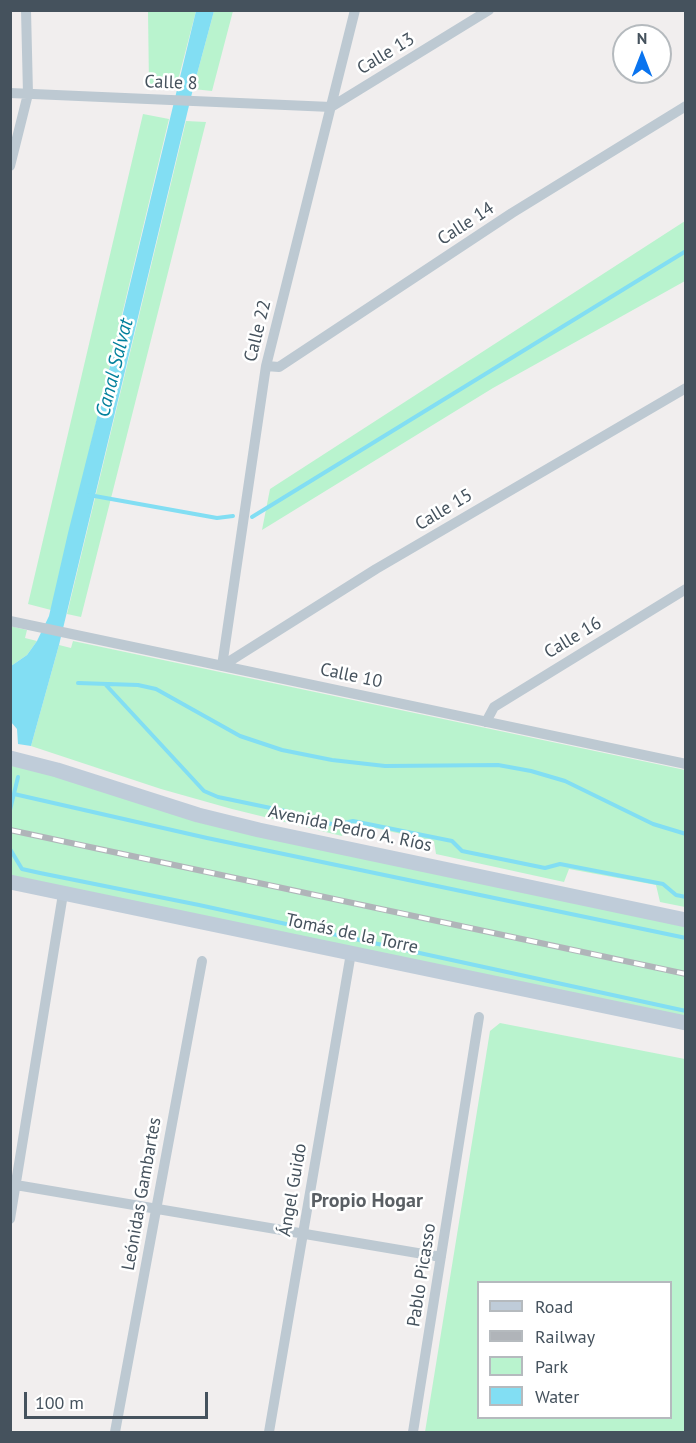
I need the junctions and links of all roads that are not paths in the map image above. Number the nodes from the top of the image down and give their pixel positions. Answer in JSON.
{"nodes":[{"id":1,"x":26,"y":10,"type":"edge"},
{"id":2,"x":355,"y":10,"type":"edge"},
{"id":3,"x":489,"y":10,"type":"edge"},
{"id":4,"x":10,"y":93,"type":"edge"},
{"id":5,"x":28,"y":94,"type":"junction"},
{"id":6,"x":331,"y":106,"type":"junction"},
{"id":7,"x":686,"y":106,"type":"edge"},
{"id":8,"x":10,"y":166,"type":"edge"},
{"id":9,"x":266,"y":366,"type":"junction"},
{"id":10,"x":686,"y":388,"type":"edge"},
{"id":11,"x":686,"y":590,"type":"edge"},
{"id":12,"x":10,"y":621,"type":"edge"},
{"id":13,"x":222,"y":666,"type":"junction"},
{"id":14,"x":486,"y":722,"type":"junction"},
{"id":15,"x":10,"y":758,"type":"edge"},
{"id":16,"x":686,"y":764,"type":"edge"},
{"id":17,"x":10,"y":882,"type":"edge"},
{"id":18,"x":63,"y":894,"type":"junction"},
{"id":19,"x":686,"y":920,"type":"edge"},
{"id":20,"x":351,"y":953,"type":"junction"},
{"id":21,"x":202,"y":961,"type":"dead end"},
{"id":22,"x":479,"y":1017,"type":"dead end"},
{"id":23,"x":686,"y":1023,"type":"edge"},
{"id":24,"x":13,"y":1185,"type":"edge"},
{"id":25,"x":156,"y":1209,"type":"junction"},
{"id":26,"x":10,"y":1219,"type":"edge"},
{"id":27,"x":302,"y":1233,"type":"junction"},
{"id":28,"x":441,"y":1257,"type":"junction"},
{"id":29,"x":115,"y":1432,"type":"edge"},
{"id":30,"x":269,"y":1432,"type":"edge"},
{"id":31,"x":413,"y":1432,"type":"edge"}],
"edges":[{"from":1,"to":5,"type":"street"},
{"from":2,"to":6,"type":"street","name":"Calle 22"},
{"from":3,"to":6,"type":"street","name":"Calle 13"},
{"from":4,"to":5,"type":"street","name":"Calle 8"},
{"from":5,"to":6,"type":"street","name":"Calle 8"},
{"from":5,"to":8,"type":"street"},
{"from":6,"to":9,"type":"street","name":"Calle 22"},
{"from":7,"to":9,"type":"street","name":"Calle 14"},
{"from":9,"to":13,"type":"street","name":"Calle 22"},
{"from":10,"to":13,"type":"street","name":"Calle 15"},
{"from":11,"to":14,"type":"street","name":"Calle 16"},
{"from":12,"to":13,"type":"street","name":"Calle 10"},
{"from":13,"to":14,"type":"street","name":"Calle 10"},
{"from":14,"to":16,"type":"street","name":"Calle 10"},
{"from":15,"to":19,"type":"main road","name":"Avenida Pedro A. Ríos"},
{"from":17,"to":18,"type":"main road","name":"Tomás de la Torre"},
{"from":18,"to":20,"type":"main road","name":"Tomás de la Torre"},
{"from":18,"to":24,"type":"street"},
{"from":20,"to":23,"type":"main road","name":"Tomás de la Torre"},
{"from":20,"to":27,"type":"street","name":"Ángel Guido"},
{"from":21,"to":25,"type":"street","name":"Leónidas Gambartes"},
{"from":22,"to":28,"type":"street","name":"Pablo Picasso"},
{"from":24,"to":25,"type":"street"},
{"from":24,"to":26,"type":"street"},
{"from":25,"to":27,"type":"street"},
{"from":25,"to":29,"type":"street","name":"Leónidas Gambartes"},
{"from":27,"to":28,"type":"street"},
{"from":27,"to":30,"type":"street","name":"Ángel Guido"},
{"from":28,"to":31,"type":"street","name":"Pablo Picasso"}]}
